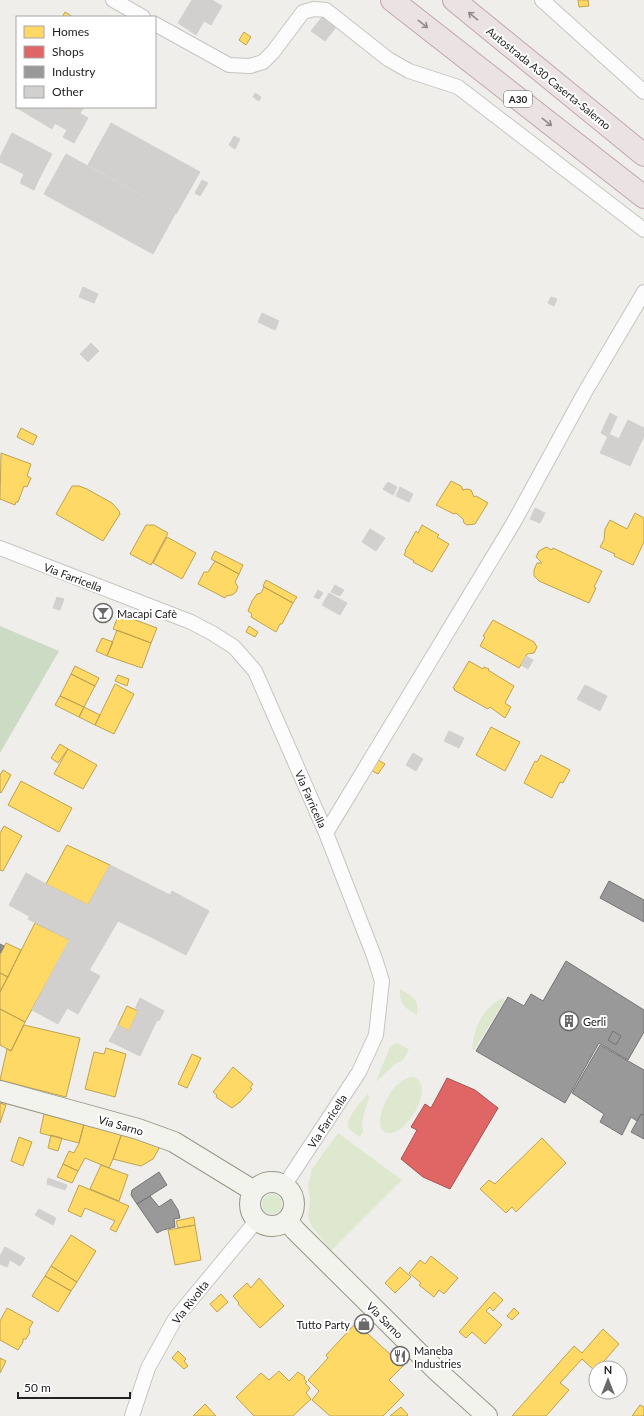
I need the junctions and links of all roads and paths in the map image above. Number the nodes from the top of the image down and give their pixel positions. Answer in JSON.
{"nodes":[{"id":1,"x":113,"y":0,"type":"edge"},
{"id":2,"x":392,"y":0,"type":"edge"},
{"id":3,"x":454,"y":0,"type":"edge"},
{"id":4,"x":542,"y":0,"type":"edge"},
{"id":5,"x":141,"y":16,"type":"edge"},
{"id":6,"x":156,"y":25,"type":"edge"},
{"id":7,"x":644,"y":92,"type":"edge"},
{"id":8,"x":644,"y":155,"type":"edge"},
{"id":9,"x":644,"y":197,"type":"edge"},
{"id":10,"x":644,"y":230,"type":"edge"},
{"id":11,"x":644,"y":292,"type":"edge"},
{"id":12,"x":0,"y":548,"type":"edge"},
{"id":13,"x":326,"y":834,"type":"junction"},
{"id":14,"x":0,"y":1091,"type":"edge"},
{"id":15,"x":284,"y":1186,"type":"junction"},
{"id":16,"x":254,"y":1191,"type":"junction"},
{"id":17,"x":257,"y":1220,"type":"junction"},
{"id":18,"x":286,"y":1220,"type":"junction"},
{"id":19,"x":132,"y":1416,"type":"edge"},
{"id":20,"x":487,"y":1416,"type":"edge"}],
"edges":[{"from":1,"to":5,"type":"street"},
{"from":2,"to":9,"type":"highway","number":"A30","one_way":true},
{"from":8,"to":3,"type":"highway","name":"Autostrada A30 Caserta-Salerno","one_way":true},
{"from":4,"to":7,"type":"street"},
{"from":6,"to":10,"type":"street"},
{"from":11,"to":13,"type":"street"},
{"from":12,"to":13,"type":"street","name":"Via Farricella"},
{"from":13,"to":15,"type":"street","name":"Via Farricella"},
{"from":14,"to":16,"type":"main road","name":"Via Sarno"},
{"from":15,"to":16,"type":"main road"},
{"from":15,"to":18,"type":"main road"},
{"from":16,"to":17,"type":"main road"},
{"from":17,"to":18,"type":"main road"},
{"from":17,"to":19,"type":"street","name":"Via Rivolta"},
{"from":18,"to":20,"type":"main road","name":"Via Sarno"}]}
